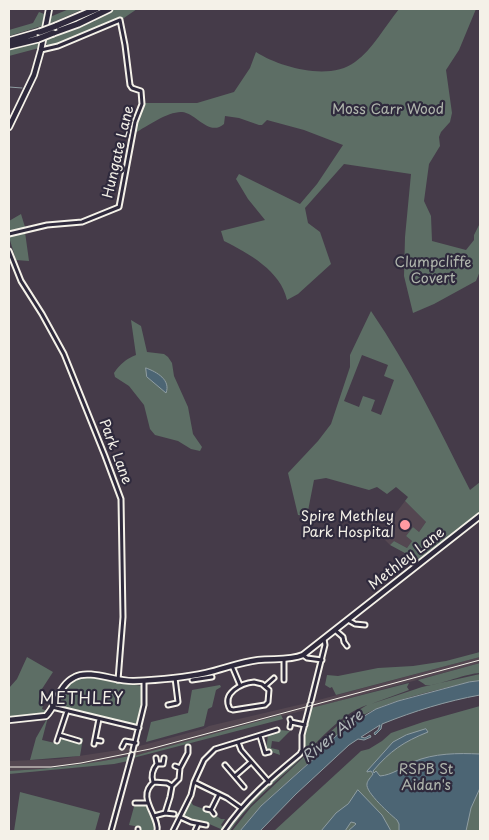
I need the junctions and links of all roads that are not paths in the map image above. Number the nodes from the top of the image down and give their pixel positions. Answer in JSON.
{"nodes":[{"id":1,"x":49,"y":9,"type":"edge"},
{"id":2,"x":96,"y":9,"type":"edge"},
{"id":3,"x":110,"y":9,"type":"edge"},
{"id":4,"x":9,"y":41,"type":"edge"},
{"id":5,"x":9,"y":46,"type":"edge"},
{"id":6,"x":41,"y":50,"type":"junction"},
{"id":7,"x":9,"y":127,"type":"edge"},
{"id":8,"x":9,"y":234,"type":"edge"},
{"id":9,"x":9,"y":251,"type":"edge"},
{"id":10,"x":480,"y":516,"type":"edge"},
{"id":11,"x":348,"y":620,"type":"junction"},
{"id":12,"x":365,"y":625,"type":"dead end"},
{"id":13,"x":335,"y":630,"type":"junction"},
{"id":14,"x":324,"y":639,"type":"junction"},
{"id":15,"x":347,"y":646,"type":"dead end"},
{"id":16,"x":303,"y":655,"type":"junction"},
{"id":17,"x":284,"y":658,"type":"junction"},
{"id":18,"x":322,"y":660,"type":"junction"},
{"id":19,"x":232,"y":666,"type":"junction"},
{"id":20,"x":200,"y":676,"type":"junction"},
{"id":21,"x":212,"y":676,"type":"dead end"},
{"id":22,"x":175,"y":678,"type":"junction"},
{"id":23,"x":274,"y":678,"type":"dead end"},
{"id":24,"x":118,"y":680,"type":"junction"},
{"id":25,"x":144,"y":680,"type":"junction"},
{"id":26,"x":192,"y":680,"type":"dead end"},
{"id":27,"x":284,"y":680,"type":"dead end"},
{"id":28,"x":240,"y":685,"type":"junction"},
{"id":29,"x":265,"y":686,"type":"junction"},
{"id":30,"x":168,"y":705,"type":"dead end"},
{"id":31,"x":52,"y":706,"type":"junction"},
{"id":32,"x":67,"y":711,"type":"junction"},
{"id":33,"x":99,"y":719,"type":"junction"},
{"id":34,"x":9,"y":720,"type":"edge"},
{"id":35,"x":305,"y":725,"type":"junction"},
{"id":36,"x":290,"y":727,"type":"dead end"},
{"id":37,"x":139,"y":728,"type":"junction"},
{"id":38,"x":277,"y":730,"type":"dead end"},
{"id":39,"x":59,"y":735,"type":"junction"},
{"id":40,"x":260,"y":736,"type":"junction"},
{"id":41,"x":57,"y":741,"type":"dead end"},
{"id":42,"x":79,"y":741,"type":"dead end"},
{"id":43,"x":101,"y":741,"type":"dead end"},
{"id":44,"x":238,"y":742,"type":"junction"},
{"id":45,"x":136,"y":743,"type":"junction"},
{"id":46,"x":122,"y":746,"type":"dead end"},
{"id":47,"x":188,"y":747,"type":"dead end"},
{"id":48,"x":269,"y":752,"type":"dead end"},
{"id":49,"x":156,"y":758,"type":"dead end"},
{"id":50,"x":164,"y":758,"type":"dead end"},
{"id":51,"x":251,"y":762,"type":"junction"},
{"id":52,"x":157,"y":764,"type":"junction"},
{"id":53,"x":225,"y":765,"type":"dead end"},
{"id":54,"x":175,"y":766,"type":"dead end"},
{"id":55,"x":180,"y":768,"type":"junction"},
{"id":56,"x":235,"y":776,"type":"junction"},
{"id":57,"x":153,"y":782,"type":"junction"},
{"id":58,"x":196,"y":782,"type":"junction"},
{"id":59,"x":269,"y":782,"type":"junction"},
{"id":60,"x":172,"y":786,"type":"junction"},
{"id":61,"x":244,"y":787,"type":"dead end"},
{"id":62,"x":218,"y":794,"type":"junction"},
{"id":63,"x":135,"y":803,"type":"dead end"},
{"id":64,"x":148,"y":803,"type":"junction"},
{"id":65,"x":241,"y":808,"type":"junction"},
{"id":66,"x":206,"y":809,"type":"dead end"},
{"id":67,"x":211,"y":810,"type":"junction"},
{"id":68,"x":165,"y":813,"type":"junction"},
{"id":69,"x":174,"y":814,"type":"dead end"},
{"id":70,"x":214,"y":814,"type":"dead end"},
{"id":71,"x":154,"y":816,"type":"junction"},
{"id":72,"x":180,"y":816,"type":"junction"},
{"id":73,"x":198,"y":824,"type":"junction"},
{"id":74,"x":206,"y":825,"type":"dead end"},
{"id":75,"x":111,"y":831,"type":"edge"},
{"id":76,"x":157,"y":831,"type":"edge"},
{"id":77,"x":173,"y":831,"type":"edge"},
{"id":78,"x":195,"y":831,"type":"edge"},
{"id":79,"x":224,"y":831,"type":"edge"}],
"edges":[{"from":1,"to":6,"type":"main road"},
{"from":2,"to":4,"type":"highway","bridge":true},
{"from":3,"to":5,"type":"highway","bridge":true},
{"from":6,"to":7,"type":"main road"},
{"from":6,"to":8,"type":"street","name":"Hungate Lane"},
{"from":9,"to":24,"type":"street","name":"Park Lane"},
{"from":10,"to":11,"type":"main road","name":"Methley Lane"},
{"from":11,"to":12,"type":"street"},
{"from":11,"to":13,"type":"main road","name":"Methley Lane"},
{"from":13,"to":14,"type":"main road","name":"Methley Lane"},
{"from":13,"to":15,"type":"street"},
{"from":14,"to":16,"type":"main road","name":"Methley Lane"},
{"from":14,"to":18,"type":"street"},
{"from":16,"to":17,"type":"main road"},
{"from":16,"to":18,"type":"street"},
{"from":17,"to":19,"type":"main road"},
{"from":17,"to":27,"type":"street"},
{"from":18,"to":35,"type":"street"},
{"from":19,"to":20,"type":"main road"},
{"from":19,"to":28,"type":"street"},
{"from":20,"to":21,"type":"street"},
{"from":20,"to":22,"type":"main road"},
{"from":20,"to":26,"type":"street"},
{"from":22,"to":25,"type":"main road"},
{"from":22,"to":30,"type":"street"},
{"from":23,"to":29,"type":"street"},
{"from":24,"to":25,"type":"main road"},
{"from":24,"to":31,"type":"main road"},
{"from":25,"to":37,"type":"street"},
{"from":28,"to":29,"type":"street"},
{"from":28,"to":29,"type":"street"},
{"from":31,"to":32,"type":"street"},
{"from":31,"to":34,"type":"main road"},
{"from":32,"to":33,"type":"street"},
{"from":32,"to":39,"type":"street"},
{"from":33,"to":37,"type":"street"},
{"from":33,"to":43,"type":"street"},
{"from":35,"to":36,"type":"street"},
{"from":35,"to":59,"type":"street"},
{"from":37,"to":45,"type":"street"},
{"from":38,"to":40,"type":"street"},
{"from":39,"to":41,"type":"street"},
{"from":39,"to":42,"type":"street"},
{"from":40,"to":44,"type":"street"},
{"from":40,"to":48,"type":"street"},
{"from":44,"to":51,"type":"street"},
{"from":44,"to":58,"type":"street"},
{"from":45,"to":46,"type":"street"},
{"from":45,"to":75,"type":"street"},
{"from":47,"to":55,"type":"street"},
{"from":49,"to":52,"type":"street"},
{"from":50,"to":52,"type":"street"},
{"from":51,"to":56,"type":"street"},
{"from":51,"to":59,"type":"street"},
{"from":52,"to":57,"type":"street"},
{"from":53,"to":56,"type":"street"},
{"from":54,"to":55,"type":"street"},
{"from":55,"to":60,"type":"street"},
{"from":56,"to":61,"type":"street"},
{"from":57,"to":60,"type":"street"},
{"from":57,"to":64,"type":"street"},
{"from":58,"to":62,"type":"street"},
{"from":58,"to":72,"type":"street"},
{"from":59,"to":65,"type":"street"},
{"from":60,"to":68,"type":"street"},
{"from":62,"to":65,"type":"street"},
{"from":62,"to":67,"type":"street"},
{"from":63,"to":64,"type":"street"},
{"from":64,"to":71,"type":"street"},
{"from":65,"to":79,"type":"street"},
{"from":66,"to":67,"type":"street"},
{"from":67,"to":70,"type":"street"},
{"from":68,"to":69,"type":"street"},
{"from":68,"to":71,"type":"street"},
{"from":71,"to":76,"type":"street"},
{"from":72,"to":73,"type":"street"},
{"from":72,"to":77,"type":"street"},
{"from":73,"to":74,"type":"street"},
{"from":73,"to":78,"type":"street"}]}
